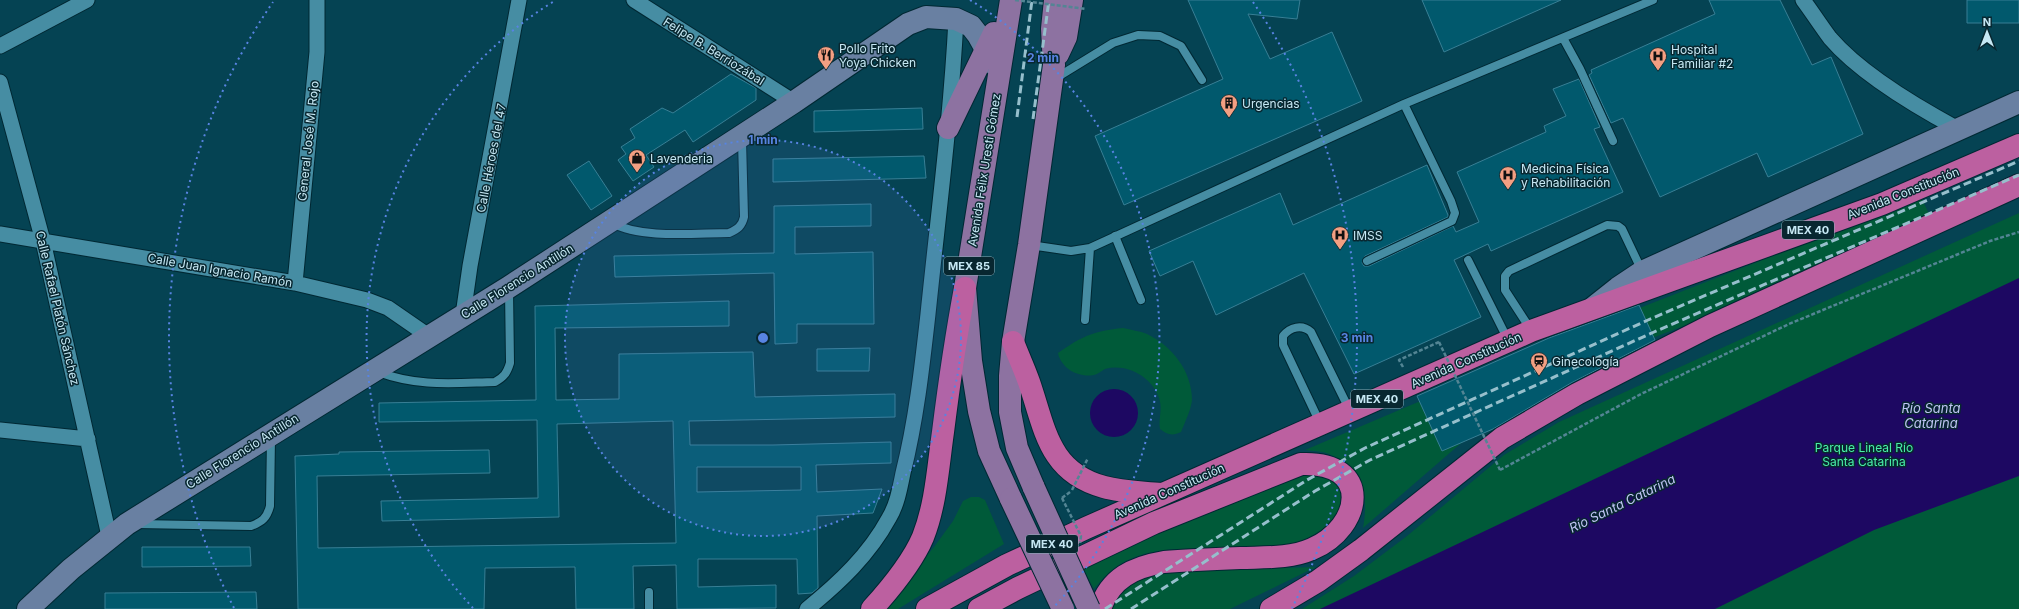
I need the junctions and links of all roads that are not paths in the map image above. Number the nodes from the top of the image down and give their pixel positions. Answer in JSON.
{"nodes":[{"id":1,"x":87,"y":0,"type":"edge"},
{"id":2,"x":519,"y":0,"type":"edge"},
{"id":3,"x":634,"y":0,"type":"edge"},
{"id":4,"x":998,"y":0,"type":"edge"},
{"id":5,"x":1011,"y":0,"type":"edge"},
{"id":6,"x":1055,"y":0,"type":"edge"},
{"id":7,"x":1653,"y":0,"type":"edge"},
{"id":8,"x":1803,"y":0,"type":"edge"},
{"id":9,"x":321,"y":2,"type":"edge"},
{"id":10,"x":1079,"y":4,"type":"edge"},
{"id":11,"x":956,"y":19,"type":"junction"},
{"id":12,"x":996,"y":38,"type":"junction"},
{"id":13,"x":1563,"y":38,"type":"junction"},
{"id":14,"x":0,"y":46,"type":"edge"},
{"id":15,"x":1053,"y":72,"type":"junction"},
{"id":16,"x":999,"y":76,"type":"junction"},
{"id":17,"x":1202,"y":80,"type":"dead end"},
{"id":18,"x":0,"y":82,"type":"edge"},
{"id":19,"x":794,"y":102,"type":"junction"},
{"id":20,"x":2019,"y":102,"type":"edge"},
{"id":21,"x":1404,"y":104,"type":"junction"},
{"id":22,"x":948,"y":128,"type":"junction"},
{"id":23,"x":1958,"y":129,"type":"junction"},
{"id":24,"x":741,"y":136,"type":"junction"},
{"id":25,"x":1613,"y":141,"type":"dead end"},
{"id":26,"x":2019,"y":145,"type":"edge"},
{"id":27,"x":2019,"y":185,"type":"edge"},
{"id":28,"x":609,"y":222,"type":"junction"},
{"id":29,"x":0,"y":234,"type":"edge"},
{"id":30,"x":1115,"y":236,"type":"junction"},
{"id":31,"x":43,"y":241,"type":"junction"},
{"id":32,"x":1029,"y":245,"type":"junction"},
{"id":33,"x":1090,"y":248,"type":"junction"},
{"id":34,"x":1468,"y":260,"type":"dead end"},
{"id":35,"x":1367,"y":261,"type":"dead end"},
{"id":36,"x":1642,"y":272,"type":"junction"},
{"id":37,"x":295,"y":283,"type":"junction"},
{"id":38,"x":509,"y":287,"type":"junction"},
{"id":39,"x":965,"y":288,"type":"junction"},
{"id":40,"x":1142,"y":300,"type":"dead end"},
{"id":41,"x":1594,"y":308,"type":"junction"},
{"id":42,"x":463,"y":315,"type":"junction"},
{"id":43,"x":1085,"y":320,"type":"dead end"},
{"id":44,"x":1531,"y":331,"type":"junction"},
{"id":45,"x":430,"y":337,"type":"junction"},
{"id":46,"x":1508,"y":341,"type":"junction"},
{"id":47,"x":1012,"y":342,"type":"junction"},
{"id":48,"x":375,"y":371,"type":"junction"},
{"id":49,"x":1350,"y":412,"type":"junction"},
{"id":50,"x":1321,"y":425,"type":"junction"},
{"id":51,"x":0,"y":430,"type":"edge"},
{"id":52,"x":270,"y":433,"type":"junction"},
{"id":53,"x":88,"y":439,"type":"junction"},
{"id":54,"x":1162,"y":494,"type":"junction"},
{"id":55,"x":127,"y":524,"type":"junction"},
{"id":56,"x":109,"y":536,"type":"junction"},
{"id":57,"x":649,"y":592,"type":"dead end"},
{"id":58,"x":28,"y":609,"type":"edge"},
{"id":59,"x":649,"y":609,"type":"edge"},
{"id":60,"x":807,"y":609,"type":"edge"},
{"id":61,"x":872,"y":609,"type":"edge"},
{"id":62,"x":926,"y":609,"type":"edge"},
{"id":63,"x":979,"y":609,"type":"edge"},
{"id":64,"x":1063,"y":609,"type":"edge"},
{"id":65,"x":1089,"y":609,"type":"edge"},
{"id":66,"x":1100,"y":609,"type":"edge"},
{"id":67,"x":1271,"y":609,"type":"edge"}],
"edges":[{"from":1,"to":14,"type":"street"},
{"from":2,"to":42,"type":"street","name":"Calle Héroes del 47"},
{"from":3,"to":19,"type":"street","name":"Felipe B. Berriozábal"},
{"from":4,"to":12,"type":"main road"},
{"from":5,"to":12,"type":"main road","name":"Avenida Félix Uresti Gómez","number":"MEX 85"},
{"from":6,"to":15,"type":"main road"},
{"from":7,"to":13,"type":"lane"},
{"from":8,"to":23,"type":"street"},
{"from":9,"to":37,"type":"street","name":"General José M. Rojo"},
{"from":10,"to":15,"type":"main road"},
{"from":11,"to":12,"type":"street","name":"Calle Florencio Antillón"},
{"from":11,"to":19,"type":"street","name":"Calle Florencio Antillón"},
{"from":11,"to":22,"type":"street"},
{"from":12,"to":16,"type":"main road","name":"Avenida Félix Uresti Gómez","number":"MEX 85"},
{"from":12,"to":16,"type":"street","name":"Calle Florencio Antillón"},
{"from":12,"to":22,"type":"main road"},
{"from":13,"to":21,"type":"lane"},
{"from":13,"to":25,"type":"lane"},
{"from":15,"to":17,"type":"lane"},
{"from":15,"to":32,"type":"main road"},
{"from":16,"to":39,"type":"main road","name":"Avenida Félix Uresti Gómez","number":"MEX 85"},
{"from":18,"to":31,"type":"street","name":"Calle Rafael Platón Sánchez"},
{"from":19,"to":24,"type":"street","name":"Calle Florencio Antillón"},
{"from":20,"to":23,"type":"street"},
{"from":21,"to":30,"type":"lane"},
{"from":21,"to":35,"type":"lane"},
{"from":22,"to":60,"type":"street"},
{"from":23,"to":36,"type":"street"},
{"from":24,"to":28,"type":"street","name":"Calle Florencio Antillón"},
{"from":24,"to":28,"type":"lane"},
{"from":26,"to":41,"type":"highway","name":"Avenida Constitución","number":"MEX 40"},
{"from":27,"to":67,"type":"highway"},
{"from":28,"to":38,"type":"street","name":"Calle Florencio Antillón"},
{"from":29,"to":31,"type":"street","name":"Calle Juan Ignacio Ramón"},
{"from":30,"to":33,"type":"lane"},
{"from":30,"to":40,"type":"lane"},
{"from":31,"to":37,"type":"street","name":"Calle Juan Ignacio Ramón"},
{"from":31,"to":53,"type":"street","name":"Calle Rafael Platón Sánchez"},
{"from":32,"to":33,"type":"lane"},
{"from":32,"to":47,"type":"main road"},
{"from":33,"to":43,"type":"lane"},
{"from":34,"to":46,"type":"lane"},
{"from":36,"to":41,"type":"street"},
{"from":36,"to":44,"type":"lane"},
{"from":37,"to":45,"type":"street","name":"Calle Juan Ignacio Ramón"},
{"from":38,"to":42,"type":"street","name":"Calle Florencio Antillón"},
{"from":38,"to":48,"type":"lane"},
{"from":39,"to":61,"type":"highway"},
{"from":39,"to":64,"type":"main road","name":"Avenida Félix Uresti Gómez","number":"MEX 85","bridge":true},
{"from":41,"to":44,"type":"highway","name":"Avenida Constitución","number":"MEX 40"},
{"from":42,"to":45,"type":"street","name":"Calle Florencio Antillón"},
{"from":44,"to":46,"type":"highway","name":"Avenida Constitución","number":"MEX 40"},
{"from":45,"to":48,"type":"street","name":"Calle Florencio Antillón"},
{"from":46,"to":49,"type":"highway","name":"Avenida Constitución","number":"MEX 40"},
{"from":47,"to":54,"type":"highway"},
{"from":47,"to":65,"type":"main road","bridge":true},
{"from":48,"to":52,"type":"street","name":"Calle Florencio Antillón"},
{"from":49,"to":50,"type":"highway","name":"Avenida Constitución","number":"MEX 40"},
{"from":49,"to":50,"type":"lane"},
{"from":50,"to":54,"type":"highway","name":"Avenida Constitución","number":"MEX 40"},
{"from":51,"to":53,"type":"street"},
{"from":52,"to":55,"type":"street","name":"Calle Florencio Antillón"},
{"from":52,"to":55,"type":"lane"},
{"from":53,"to":56,"type":"street","name":"Calle Rafael Platón Sánchez"},
{"from":54,"to":62,"type":"highway","name":"Avenida Constitución","number":"MEX 40"},
{"from":55,"to":56,"type":"street","name":"Calle Florencio Antillón"},
{"from":56,"to":58,"type":"street","name":"Calle Florencio Antillón"},
{"from":57,"to":59,"type":"lane"},
{"from":63,"to":66,"type":"highway"}]}
